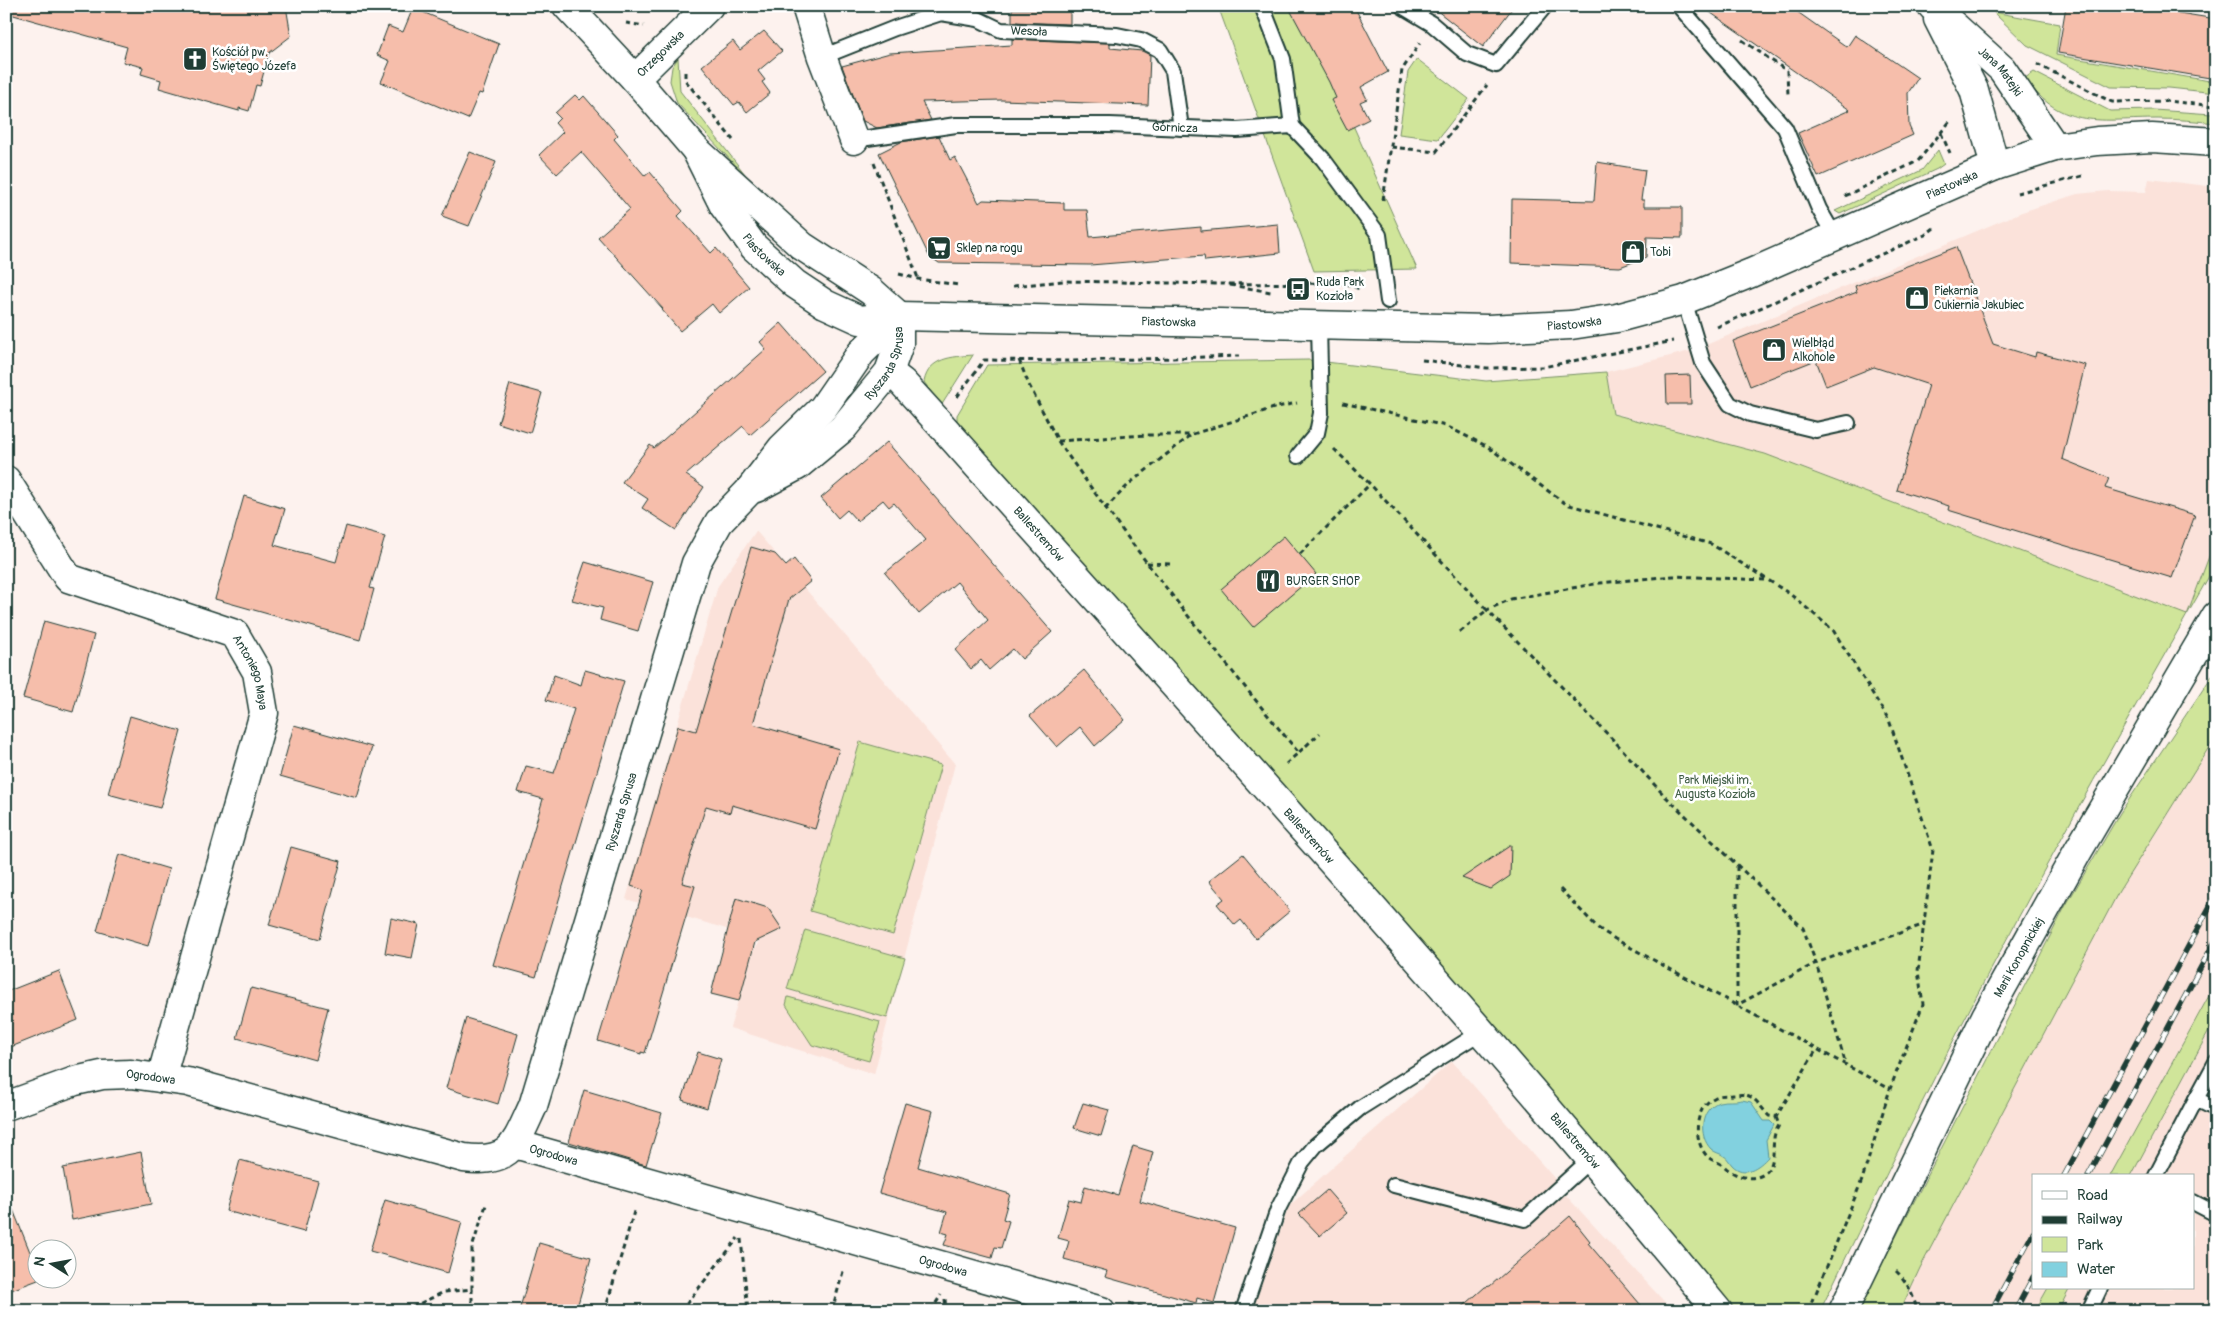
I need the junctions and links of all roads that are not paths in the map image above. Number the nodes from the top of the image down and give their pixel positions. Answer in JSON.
{"nodes":[{"id":1,"x":567,"y":6,"type":"edge"},
{"id":2,"x":709,"y":6,"type":"edge"},
{"id":3,"x":806,"y":6,"type":"edge"},
{"id":4,"x":1262,"y":6,"type":"edge"},
{"id":5,"x":1545,"y":6,"type":"edge"},
{"id":6,"x":1678,"y":6,"type":"edge"},
{"id":7,"x":1932,"y":6,"type":"edge"},
{"id":8,"x":1404,"y":7,"type":"edge"},
{"id":9,"x":822,"y":57,"type":"junction"},
{"id":10,"x":635,"y":79,"type":"junction"},
{"id":11,"x":1292,"y":126,"type":"junction"},
{"id":12,"x":1181,"y":128,"type":"junction"},
{"id":13,"x":854,"y":140,"type":"joint"},
{"id":14,"x":2216,"y":142,"type":"edge"},
{"id":15,"x":2055,"y":147,"type":"junction"},
{"id":16,"x":696,"y":150,"type":"junction"},
{"id":17,"x":1995,"y":166,"type":"junction"},
{"id":18,"x":1834,"y":236,"type":"junction"},
{"id":19,"x":1684,"y":300,"type":"junction"},
{"id":20,"x":1388,"y":301,"type":"road end"},
{"id":21,"x":899,"y":316,"type":"junction"},
{"id":22,"x":1318,"y":325,"type":"junction"},
{"id":23,"x":889,"y":372,"type":"junction"},
{"id":24,"x":1848,"y":423,"type":"dead end"},
{"id":25,"x":1298,"y":456,"type":"dead end"},
{"id":26,"x":6,"y":480,"type":"edge"},
{"id":27,"x":748,"y":492,"type":"junction"},
{"id":28,"x":2216,"y":616,"type":"edge"},
{"id":29,"x":1481,"y":1032,"type":"junction"},
{"id":30,"x":2216,"y":1062,"type":"edge"},
{"id":31,"x":161,"y":1078,"type":"junction"},
{"id":32,"x":2196,"y":1098,"type":"junction"},
{"id":33,"x":6,"y":1106,"type":"edge"},
{"id":34,"x":2216,"y":1109,"type":"edge"},
{"id":35,"x":515,"y":1144,"type":"junction"},
{"id":36,"x":1592,"y":1158,"type":"junction"},
{"id":37,"x":2157,"y":1174,"type":"edge"},
{"id":38,"x":1394,"y":1185,"type":"dead end"},
{"id":39,"x":2194,"y":1203,"type":"edge"},
{"id":40,"x":2216,"y":1214,"type":"edge"},
{"id":41,"x":2099,"y":1290,"type":"edge"},
{"id":42,"x":1101,"y":1311,"type":"edge"},
{"id":43,"x":1243,"y":1311,"type":"edge"},
{"id":44,"x":1718,"y":1311,"type":"edge"},
{"id":45,"x":1843,"y":1311,"type":"edge"},
{"id":46,"x":2089,"y":1311,"type":"edge"}],
"edges":[{"from":1,"to":10,"type":"street","name":"Piastowska"},
{"from":2,"to":10,"type":"street","name":"Orzegowska"},
{"from":3,"to":9,"type":"street"},
{"from":4,"to":11,"type":"lane"},
{"from":5,"to":8,"type":"lane"},
{"from":6,"to":18,"type":"lane"},
{"from":7,"to":15,"type":"street","name":"Jana Matejki"},
{"from":7,"to":17,"type":"street","name":"Jana Matejki"},
{"from":9,"to":12,"type":"lane","name":"Wesoła"},
{"from":9,"to":13,"type":"street"},
{"from":10,"to":16,"type":"street","name":"Piastowska"},
{"from":11,"to":12,"type":"lane","name":"Górnicza"},
{"from":11,"to":20,"type":"lane"},
{"from":12,"to":13,"type":"lane","name":"Górnicza"},
{"from":14,"to":15,"type":"street","name":"Piastowska"},
{"from":15,"to":17,"type":"street","name":"Piastowska"},
{"from":16,"to":21,"type":"street","name":"Piastowska"},
{"from":16,"to":21,"type":"street","name":"Piastowska"},
{"from":17,"to":18,"type":"street","name":"Piastowska"},
{"from":18,"to":19,"type":"street","name":"Piastowska"},
{"from":19,"to":22,"type":"street","name":"Piastowska"},
{"from":19,"to":24,"type":"lane"},
{"from":21,"to":22,"type":"street","name":"Piastowska"},
{"from":21,"to":23,"type":"street","name":"Ryszarda Sprusa"},
{"from":21,"to":27,"type":"street","name":"Ryszarda Sprusa"},
{"from":22,"to":25,"type":"lane"},
{"from":23,"to":27,"type":"street","name":"Ryszarda Sprusa"},
{"from":23,"to":29,"type":"street","name":"Ballestremów"},
{"from":26,"to":31,"type":"street","name":"Antoniego Maya"},
{"from":27,"to":35,"type":"street","name":"Ryszarda Sprusa"},
{"from":28,"to":45,"type":"street","name":"Marii Konopnickiej"},
{"from":29,"to":36,"type":"street","name":"Ballestremów"},
{"from":29,"to":43,"type":"lane"},
{"from":30,"to":32,"type":"lane"},
{"from":31,"to":33,"type":"street","name":"Ogrodowa"},
{"from":31,"to":35,"type":"street","name":"Ogrodowa"},
{"from":32,"to":34,"type":"lane"},
{"from":32,"to":37,"type":"lane"},
{"from":35,"to":42,"type":"street","name":"Ogrodowa"},
{"from":36,"to":38,"type":"lane"},
{"from":36,"to":44,"type":"street","name":"Ballestremów"},
{"from":39,"to":40,"type":"lane"},
{"from":41,"to":46,"type":"lane"}]}
